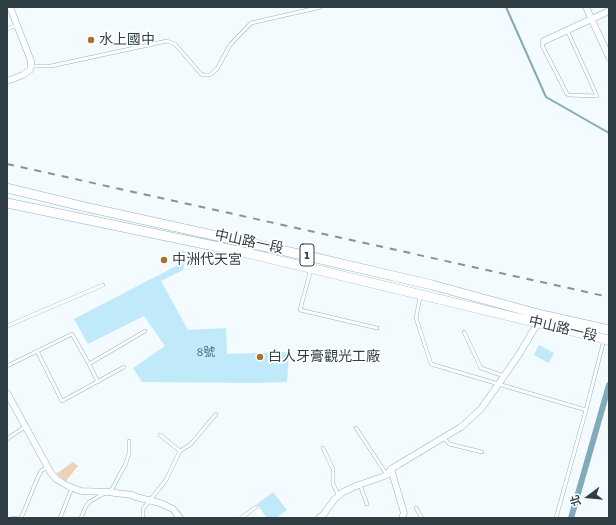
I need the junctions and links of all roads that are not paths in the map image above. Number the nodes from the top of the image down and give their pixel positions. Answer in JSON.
{"nodes":[{"id":1,"x":10,"y":7,"type":"edge"},
{"id":2,"x":321,"y":7,"type":"edge"},
{"id":3,"x":586,"y":7,"type":"edge"},
{"id":4,"x":609,"y":11,"type":"edge"},
{"id":5,"x":591,"y":18,"type":"junction"},
{"id":6,"x":17,"y":25,"type":"junction"},
{"id":7,"x":7,"y":29,"type":"edge"},
{"id":8,"x":566,"y":30,"type":"junction"},
{"id":9,"x":544,"y":41,"type":"joint"},
{"id":10,"x":609,"y":56,"type":"edge"},
{"id":11,"x":31,"y":66,"type":"junction"},
{"id":12,"x":7,"y":81,"type":"edge"},
{"id":13,"x":7,"y":188,"type":"edge"},
{"id":14,"x":7,"y":203,"type":"edge"},
{"id":15,"x":81,"y":206,"type":"junction"},
{"id":16,"x":77,"y":218,"type":"junction"},
{"id":17,"x":312,"y":257,"type":"junction"},
{"id":18,"x":311,"y":269,"type":"junction"},
{"id":19,"x":103,"y":285,"type":"dead end"},
{"id":20,"x":420,"y":294,"type":"junction"},
{"id":21,"x":540,"y":319,"type":"junction"},
{"id":22,"x":7,"y":326,"type":"edge"},
{"id":23,"x":377,"y":328,"type":"dead end"},
{"id":24,"x":145,"y":332,"type":"dead end"},
{"id":25,"x":464,"y":332,"type":"dead end"},
{"id":26,"x":607,"y":335,"type":"edge"},
{"id":27,"x":37,"y":351,"type":"junction"},
{"id":28,"x":89,"y":364,"type":"junction"},
{"id":29,"x":7,"y":366,"type":"edge"},
{"id":30,"x":124,"y":367,"type":"dead end"},
{"id":31,"x":504,"y":376,"type":"junction"},
{"id":32,"x":98,"y":382,"type":"junction"},
{"id":33,"x":498,"y":385,"type":"junction"},
{"id":34,"x":7,"y":393,"type":"edge"},
{"id":35,"x":586,"y":410,"type":"junction"},
{"id":36,"x":216,"y":414,"type":"dead end"},
{"id":37,"x":26,"y":426,"type":"junction"},
{"id":38,"x":356,"y":428,"type":"dead end"},
{"id":39,"x":160,"y":435,"type":"dead end"},
{"id":40,"x":444,"y":438,"type":"junction"},
{"id":41,"x":7,"y":440,"type":"edge"},
{"id":42,"x":130,"y":441,"type":"dead end"},
{"id":43,"x":323,"y":448,"type":"dead end"},
{"id":44,"x":180,"y":451,"type":"junction"},
{"id":45,"x":482,"y":452,"type":"dead end"},
{"id":46,"x":48,"y":467,"type":"junction"},
{"id":47,"x":391,"y":469,"type":"junction"},
{"id":48,"x":387,"y":474,"type":"junction"},
{"id":49,"x":360,"y":485,"type":"junction"},
{"id":50,"x":73,"y":488,"type":"junction"},
{"id":51,"x":107,"y":492,"type":"junction"},
{"id":52,"x":339,"y":496,"type":"junction"},
{"id":53,"x":150,"y":500,"type":"junction"},
{"id":54,"x":368,"y":504,"type":"dead end"},
{"id":55,"x":256,"y":507,"type":"dead end"},
{"id":56,"x":416,"y":508,"type":"dead end"},
{"id":57,"x":13,"y":518,"type":"edge"},
{"id":58,"x":60,"y":518,"type":"edge"},
{"id":59,"x":81,"y":518,"type":"edge"},
{"id":60,"x":143,"y":518,"type":"edge"},
{"id":61,"x":180,"y":518,"type":"edge"},
{"id":62,"x":241,"y":518,"type":"edge"},
{"id":63,"x":319,"y":518,"type":"edge"},
{"id":64,"x":402,"y":518,"type":"edge"},
{"id":65,"x":422,"y":518,"type":"edge"},
{"id":66,"x":556,"y":518,"type":"edge"}],
"edges":[{"from":1,"to":6,"type":"street"},
{"from":2,"to":11,"type":"lane"},
{"from":3,"to":5,"type":"street"},
{"from":4,"to":5,"type":"street"},
{"from":5,"to":8,"type":"street"},
{"from":5,"to":10,"type":"street"},
{"from":6,"to":7,"type":"lane"},
{"from":6,"to":11,"type":"street"},
{"from":8,"to":9,"type":"street"},
{"from":8,"to":9,"type":"lane"},
{"from":11,"to":12,"type":"street"},
{"from":13,"to":15,"type":"main road","name":"中山路一段","number":"1"},
{"from":14,"to":16,"type":"main road","name":"中山路一段","number":"1"},
{"from":15,"to":16,"type":"main road"},
{"from":15,"to":17,"type":"main road","name":"中山路一段","number":"1"},
{"from":16,"to":18,"type":"main road","name":"中山路一段","number":"1"},
{"from":17,"to":18,"type":"lane"},
{"from":17,"to":21,"type":"main road","name":"中山路一段","number":"1"},
{"from":18,"to":20,"type":"main road","name":"中山路一段","number":"1"},
{"from":18,"to":23,"type":"lane"},
{"from":19,"to":22,"type":"lane"},
{"from":20,"to":21,"type":"main road","name":"中山路一段","number":"1"},
{"from":20,"to":33,"type":"lane"},
{"from":21,"to":26,"type":"main road","name":"中山路一段","number":"1"},
{"from":21,"to":31,"type":"street"},
{"from":24,"to":28,"type":"lane"},
{"from":25,"to":31,"type":"lane"},
{"from":26,"to":35,"type":"lane"},
{"from":27,"to":28,"type":"lane"},
{"from":27,"to":29,"type":"lane"},
{"from":27,"to":32,"type":"lane"},
{"from":28,"to":32,"type":"lane"},
{"from":30,"to":32,"type":"lane"},
{"from":31,"to":33,"type":"street"},
{"from":33,"to":35,"type":"lane"},
{"from":33,"to":40,"type":"street"},
{"from":34,"to":37,"type":"street"},
{"from":35,"to":66,"type":"lane"},
{"from":36,"to":44,"type":"lane"},
{"from":37,"to":41,"type":"lane"},
{"from":37,"to":46,"type":"street"},
{"from":38,"to":48,"type":"lane"},
{"from":39,"to":44,"type":"lane"},
{"from":40,"to":45,"type":"lane"},
{"from":40,"to":47,"type":"street"},
{"from":42,"to":51,"type":"lane"},
{"from":43,"to":52,"type":"lane"},
{"from":44,"to":53,"type":"lane"},
{"from":46,"to":50,"type":"street"},
{"from":46,"to":57,"type":"lane"},
{"from":47,"to":48,"type":"street"},
{"from":47,"to":64,"type":"street"},
{"from":48,"to":49,"type":"street"},
{"from":49,"to":52,"type":"street"},
{"from":49,"to":54,"type":"lane"},
{"from":50,"to":51,"type":"street"},
{"from":50,"to":58,"type":"lane"},
{"from":51,"to":53,"type":"street"},
{"from":51,"to":59,"type":"lane"},
{"from":52,"to":63,"type":"street"},
{"from":53,"to":60,"type":"lane"},
{"from":53,"to":61,"type":"street"},
{"from":55,"to":62,"type":"lane"},
{"from":56,"to":65,"type":"lane"}]}
